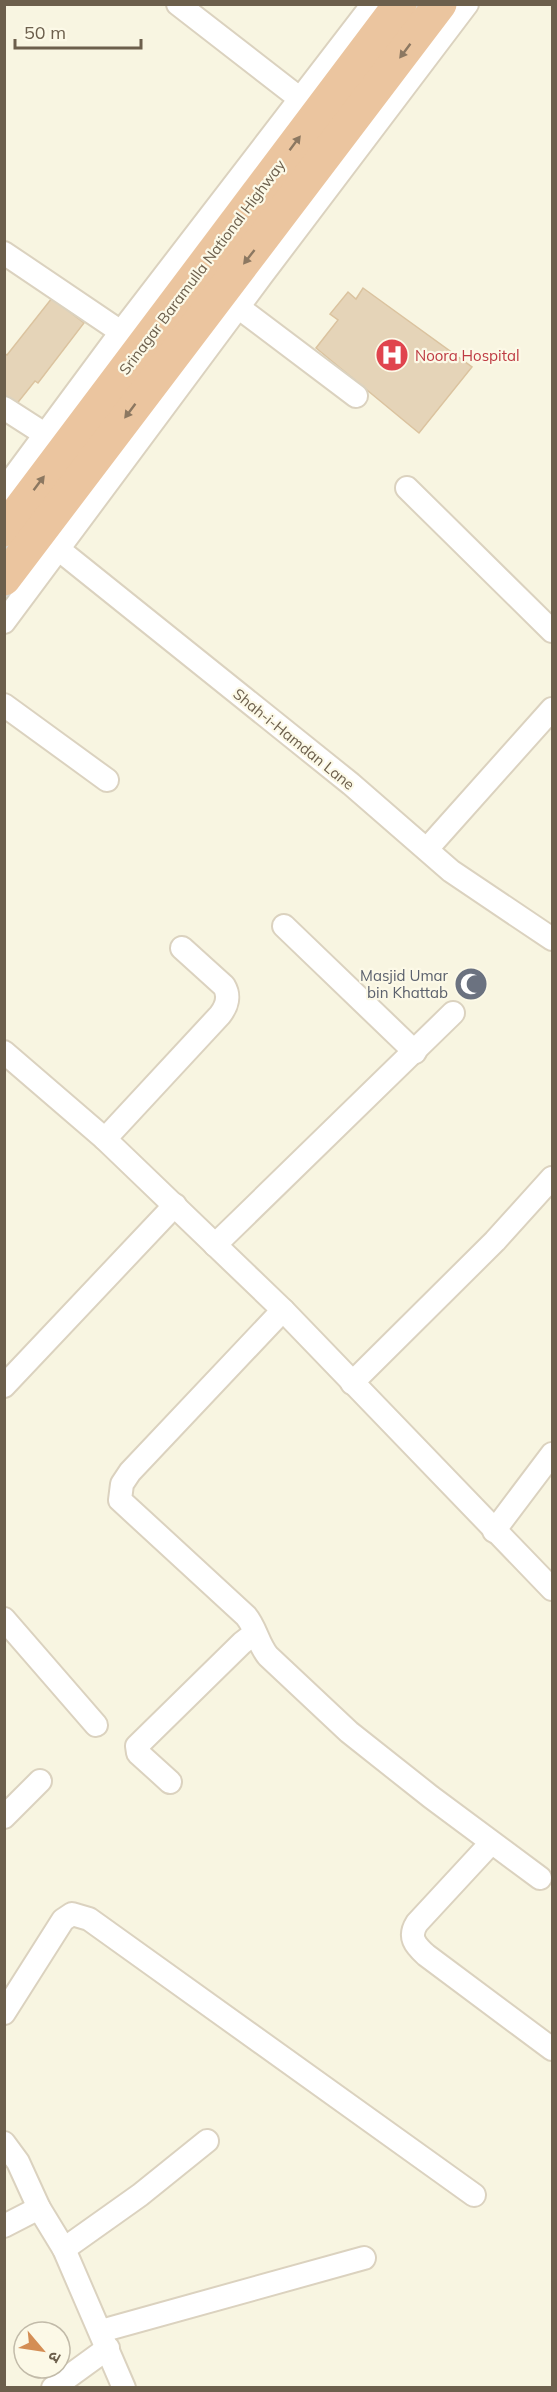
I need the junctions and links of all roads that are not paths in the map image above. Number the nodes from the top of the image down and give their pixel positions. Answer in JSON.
{"nodes":[{"id":1,"x":178,"y":4,"type":"edge"},
{"id":2,"x":373,"y":4,"type":"edge"},
{"id":3,"x":400,"y":4,"type":"edge"},
{"id":4,"x":440,"y":4,"type":"edge"},
{"id":5,"x":467,"y":4,"type":"edge"},
{"id":6,"x":309,"y":106,"type":"junction"},
{"id":7,"x":284,"y":228,"type":"junction"},
{"id":8,"x":4,"y":253,"type":"edge"},
{"id":9,"x":238,"y":308,"type":"junction"},
{"id":10,"x":121,"y":332,"type":"junction"},
{"id":11,"x":100,"y":381,"type":"junction"},
{"id":12,"x":356,"y":396,"type":"dead end"},
{"id":13,"x":4,"y":408,"type":"edge"},
{"id":14,"x":55,"y":441,"type":"junction"},
{"id":15,"x":407,"y":488,"type":"dead end"},
{"id":16,"x":4,"y":490,"type":"edge"},
{"id":17,"x":4,"y":530,"type":"edge"},
{"id":18,"x":49,"y":541,"type":"junction"},
{"id":19,"x":4,"y":579,"type":"edge"},
{"id":20,"x":4,"y":622,"type":"edge"},
{"id":21,"x":552,"y":631,"type":"edge"},
{"id":22,"x":4,"y":705,"type":"edge"},
{"id":23,"x":552,"y":709,"type":"edge"},
{"id":24,"x":107,"y":780,"type":"dead end"},
{"id":25,"x":427,"y":849,"type":"junction"},
{"id":26,"x":285,"y":926,"type":"dead end"},
{"id":27,"x":552,"y":939,"type":"edge"},
{"id":28,"x":182,"y":948,"type":"dead end"},
{"id":29,"x":453,"y":1013,"type":"dead end"},
{"id":30,"x":4,"y":1052,"type":"edge"},
{"id":31,"x":415,"y":1052,"type":"junction"},
{"id":32,"x":105,"y":1139,"type":"junction"},
{"id":33,"x":552,"y":1178,"type":"edge"},
{"id":34,"x":176,"y":1205,"type":"junction"},
{"id":35,"x":215,"y":1245,"type":"junction"},
{"id":36,"x":283,"y":1310,"type":"junction"},
{"id":37,"x":352,"y":1383,"type":"junction"},
{"id":38,"x":4,"y":1386,"type":"edge"},
{"id":39,"x":552,"y":1454,"type":"edge"},
{"id":40,"x":494,"y":1531,"type":"junction"},
{"id":41,"x":552,"y":1590,"type":"edge"},
{"id":42,"x":4,"y":1619,"type":"edge"},
{"id":43,"x":255,"y":1633,"type":"junction"},
{"id":44,"x":96,"y":1725,"type":"dead end"},
{"id":45,"x":40,"y":1781,"type":"dead end"},
{"id":46,"x":170,"y":1782,"type":"dead end"},
{"id":47,"x":4,"y":1817,"type":"edge"},
{"id":48,"x":491,"y":1843,"type":"junction"},
{"id":49,"x":540,"y":1878,"type":"dead end"},
{"id":50,"x":4,"y":2013,"type":"edge"},
{"id":51,"x":552,"y":2049,"type":"edge"},
{"id":52,"x":207,"y":2141,"type":"dead end"},
{"id":53,"x":4,"y":2143,"type":"edge"},
{"id":54,"x":474,"y":2195,"type":"dead end"},
{"id":55,"x":39,"y":2208,"type":"junction"},
{"id":56,"x":4,"y":2226,"type":"edge"},
{"id":57,"x":64,"y":2249,"type":"junction"},
{"id":58,"x":364,"y":2258,"type":"dead end"},
{"id":59,"x":105,"y":2340,"type":"junction"},
{"id":60,"x":53,"y":2388,"type":"edge"},
{"id":61,"x":124,"y":2388,"type":"edge"}],
"edges":[{"from":1,"to":6,"type":"street"},
{"from":2,"to":6,"type":"street"},
{"from":3,"to":6,"type":"highway","name":"Srinagar Baramulla National Highway"},
{"from":4,"to":7,"type":"highway","one_way":true},
{"from":5,"to":7,"type":"street"},
{"from":6,"to":10,"type":"street"},
{"from":11,"to":6,"type":"highway","name":"Srinagar Baramulla National Highway","one_way":true},
{"from":7,"to":9,"type":"street"},
{"from":7,"to":18,"type":"highway","one_way":true},
{"from":8,"to":10,"type":"street"},
{"from":9,"to":12,"type":"street"},
{"from":9,"to":18,"type":"street"},
{"from":10,"to":11,"type":"street"},
{"from":11,"to":14,"type":"highway","name":"Srinagar Baramulla National Highway"},
{"from":13,"to":14,"type":"street"},
{"from":14,"to":16,"type":"street"},
{"from":17,"to":14,"type":"highway","name":"Srinagar Baramulla National Highway","one_way":true},
{"from":15,"to":21,"type":"street"},
{"from":18,"to":19,"type":"highway"},
{"from":18,"to":20,"type":"street"},
{"from":18,"to":25,"type":"street","name":"Shah-i-Hamdan Lane"},
{"from":22,"to":24,"type":"street"},
{"from":23,"to":25,"type":"street"},
{"from":25,"to":27,"type":"street","name":"Shah-i-Hamdan Lane"},
{"from":26,"to":31,"type":"street"},
{"from":28,"to":32,"type":"street"},
{"from":29,"to":31,"type":"street"},
{"from":30,"to":32,"type":"street"},
{"from":31,"to":35,"type":"street"},
{"from":32,"to":34,"type":"street"},
{"from":33,"to":37,"type":"street"},
{"from":34,"to":35,"type":"street"},
{"from":34,"to":38,"type":"street"},
{"from":35,"to":36,"type":"street"},
{"from":36,"to":37,"type":"street"},
{"from":36,"to":43,"type":"street"},
{"from":37,"to":40,"type":"street"},
{"from":39,"to":40,"type":"street"},
{"from":40,"to":41,"type":"street"},
{"from":42,"to":44,"type":"street"},
{"from":43,"to":46,"type":"street"},
{"from":43,"to":48,"type":"street"},
{"from":45,"to":47,"type":"street"},
{"from":48,"to":49,"type":"street"},
{"from":48,"to":51,"type":"street"},
{"from":50,"to":54,"type":"street"},
{"from":52,"to":57,"type":"street"},
{"from":53,"to":55,"type":"street"},
{"from":55,"to":56,"type":"street"},
{"from":55,"to":57,"type":"street"},
{"from":57,"to":59,"type":"street"},
{"from":58,"to":59,"type":"street"},
{"from":59,"to":60,"type":"street"},
{"from":59,"to":61,"type":"street"}]}
